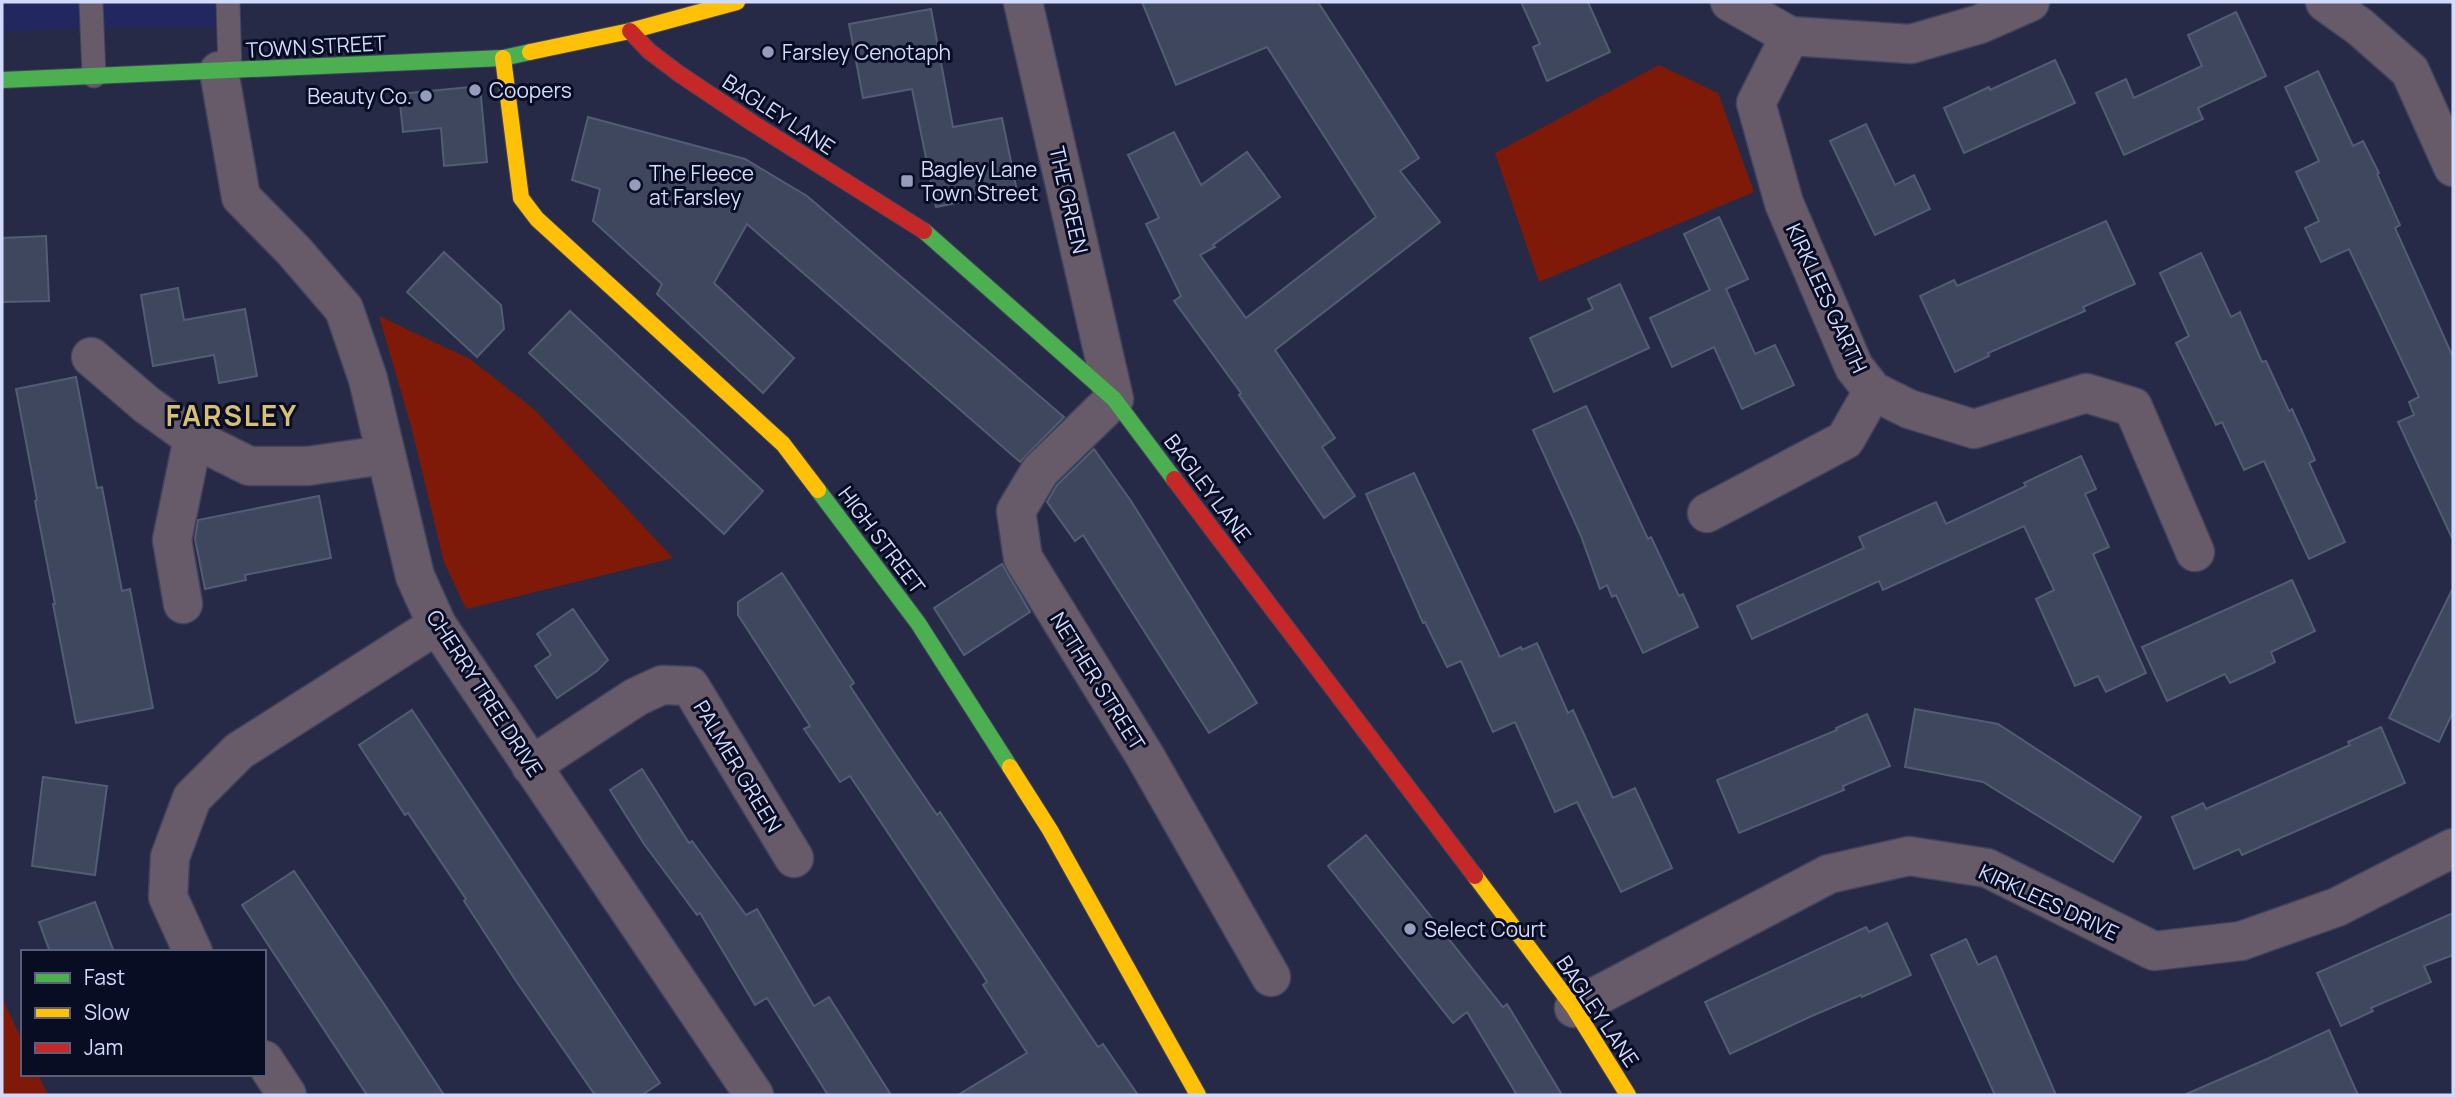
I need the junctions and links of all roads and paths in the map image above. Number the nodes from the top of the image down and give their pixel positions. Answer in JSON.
{"nodes":[{"id":1,"x":91,"y":2,"type":"edge"},
{"id":2,"x":228,"y":2,"type":"edge"},
{"id":3,"x":737,"y":2,"type":"edge"},
{"id":4,"x":1024,"y":2,"type":"edge"},
{"id":5,"x":1730,"y":2,"type":"edge"},
{"id":6,"x":2030,"y":2,"type":"edge"},
{"id":7,"x":2325,"y":2,"type":"edge"},
{"id":8,"x":1975,"y":13,"type":"edge"},
{"id":9,"x":630,"y":31,"type":"junction"},
{"id":10,"x":1790,"y":36,"type":"junction"},
{"id":11,"x":503,"y":58,"type":"junction"},
{"id":12,"x":225,"y":71,"type":"junction"},
{"id":13,"x":94,"y":76,"type":"junction"},
{"id":14,"x":2,"y":80,"type":"edge"},
{"id":15,"x":2453,"y":167,"type":"edge"},
{"id":16,"x":91,"y":357,"type":"dead end"},
{"id":17,"x":1873,"y":391,"type":"junction"},
{"id":18,"x":1114,"y":399,"type":"junction"},
{"id":19,"x":193,"y":438,"type":"junction"},
{"id":20,"x":384,"y":454,"type":"junction"},
{"id":21,"x":1707,"y":513,"type":"dead end"},
{"id":22,"x":2195,"y":552,"type":"dead end"},
{"id":23,"x":183,"y":604,"type":"dead end"},
{"id":24,"x":438,"y":625,"type":"junction"},
{"id":25,"x":531,"y":765,"type":"junction"},
{"id":26,"x":2453,"y":848,"type":"edge"},
{"id":27,"x":794,"y":858,"type":"dead end"},
{"id":28,"x":192,"y":950,"type":"edge"},
{"id":29,"x":1271,"y":976,"type":"dead end"},
{"id":30,"x":1574,"y":1008,"type":"junction"},
{"id":31,"x":266,"y":1063,"type":"edge"},
{"id":32,"x":287,"y":1095,"type":"edge"},
{"id":33,"x":754,"y":1095,"type":"edge"},
{"id":34,"x":1198,"y":1095,"type":"edge"},
{"id":35,"x":1628,"y":1095,"type":"edge"}],
"edges":[{"from":1,"to":13,"type":"lane"},
{"from":2,"to":12,"type":"lane"},
{"from":3,"to":9,"type":"street","name":"TOWN STREET"},
{"from":4,"to":18,"type":"street","name":"THE GREEN"},
{"from":5,"to":10,"type":"street"},
{"from":6,"to":8,"type":"street"},
{"from":7,"to":15,"type":"street"},
{"from":8,"to":10,"type":"street"},
{"from":9,"to":11,"type":"street","name":"TOWN STREET"},
{"from":9,"to":18,"type":"street","name":"BAGLEY LANE"},
{"from":10,"to":17,"type":"street","name":"KIRKLEES GARTH"},
{"from":11,"to":12,"type":"street","name":"TOWN STREET"},
{"from":11,"to":34,"type":"street","name":"HIGH STREET"},
{"from":12,"to":13,"type":"street","name":"TOWN STREET"},
{"from":12,"to":20,"type":"street","name":"CHERRY TREE DRIVE"},
{"from":13,"to":14,"type":"street","name":"TOWN STREET"},
{"from":16,"to":19,"type":"street"},
{"from":17,"to":21,"type":"street"},
{"from":17,"to":22,"type":"street","name":"KIRKLEES GARTH"},
{"from":18,"to":29,"type":"street","name":"NETHER STREET"},
{"from":18,"to":30,"type":"street","name":"BAGLEY LANE"},
{"from":19,"to":20,"type":"street"},
{"from":19,"to":23,"type":"street"},
{"from":20,"to":24,"type":"street","name":"CHERRY TREE DRIVE"},
{"from":24,"to":25,"type":"street","name":"CHERRY TREE DRIVE"},
{"from":24,"to":28,"type":"street"},
{"from":25,"to":27,"type":"street","name":"PALMER GREEN"},
{"from":25,"to":33,"type":"street","name":"CHERRY TREE DRIVE"},
{"from":26,"to":30,"type":"street","name":"KIRKLEES DRIVE"},
{"from":30,"to":35,"type":"street","name":"BAGLEY LANE"},
{"from":31,"to":32,"type":"street"}]}
